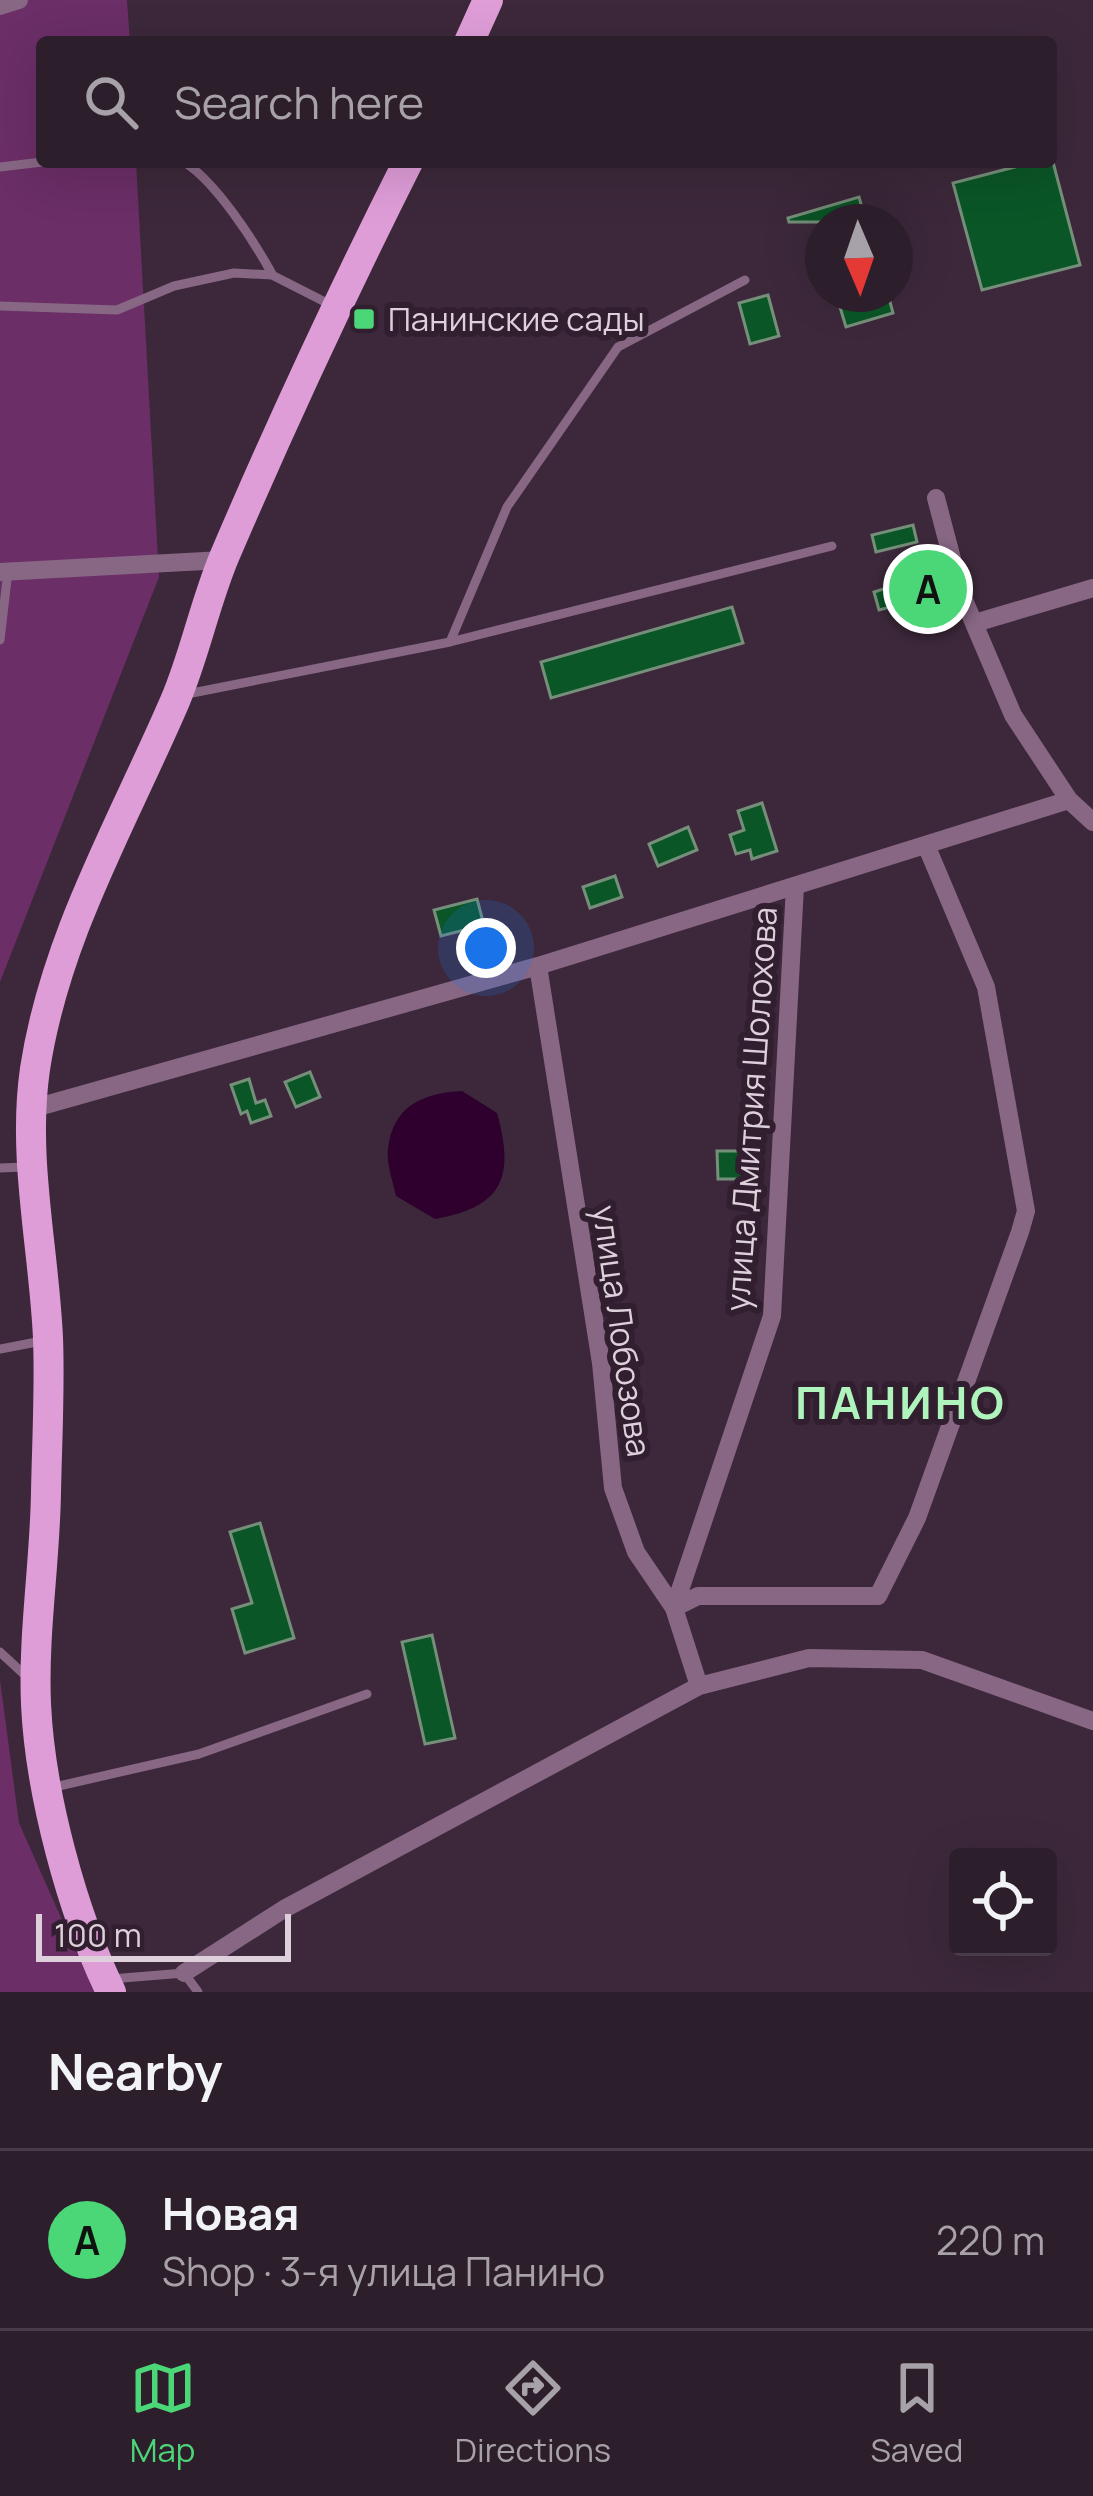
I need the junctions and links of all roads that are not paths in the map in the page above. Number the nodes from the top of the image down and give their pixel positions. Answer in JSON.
{"nodes":[{"id":1,"x":20,"y":0,"type":"edge"},
{"id":2,"x":488,"y":0,"type":"edge"},
{"id":3,"x":0,"y":6,"type":"edge"},
{"id":4,"x":472,"y":36,"type":"edge"},
{"id":5,"x":36,"y":163,"type":"edge"},
{"id":6,"x":0,"y":167,"type":"edge"},
{"id":7,"x":194,"y":168,"type":"edge"},
{"id":8,"x":405,"y":168,"type":"edge"},
{"id":9,"x":272,"y":275,"type":"junction"},
{"id":10,"x":745,"y":280,"type":"dead end"},
{"id":11,"x":0,"y":306,"type":"edge"},
{"id":12,"x":337,"y":308,"type":"junction"},
{"id":13,"x":936,"y":498,"type":"dead end"},
{"id":14,"x":832,"y":546,"type":"dead end"},
{"id":15,"x":223,"y":560,"type":"junction"},
{"id":16,"x":4,"y":572,"type":"edge"},
{"id":17,"x":1093,"y":589,"type":"edge"},
{"id":18,"x":975,"y":623,"type":"junction"},
{"id":19,"x":0,"y":640,"type":"edge"},
{"id":20,"x":449,"y":642,"type":"junction"},
{"id":21,"x":177,"y":696,"type":"junction"},
{"id":22,"x":1069,"y":800,"type":"junction"},
{"id":23,"x":1093,"y":822,"type":"edge"},
{"id":24,"x":926,"y":845,"type":"junction"},
{"id":25,"x":795,"y":886,"type":"junction"},
{"id":26,"x":538,"y":966,"type":"junction"},
{"id":27,"x":31,"y":1109,"type":"junction"},
{"id":28,"x":33,"y":1167,"type":"junction"},
{"id":29,"x":0,"y":1168,"type":"edge"},
{"id":30,"x":48,"y":1340,"type":"junction"},
{"id":31,"x":0,"y":1349,"type":"edge"},
{"id":32,"x":674,"y":1608,"type":"junction"},
{"id":33,"x":0,"y":1652,"type":"edge"},
{"id":34,"x":699,"y":1686,"type":"junction"},
{"id":35,"x":37,"y":1687,"type":"junction"},
{"id":36,"x":367,"y":1694,"type":"dead end"},
{"id":37,"x":1093,"y":1721,"type":"edge"},
{"id":38,"x":49,"y":1789,"type":"junction"},
{"id":39,"x":184,"y":1973,"type":"junction"},
{"id":40,"x":108,"y":1986,"type":"edge"},
{"id":41,"x":198,"y":1992,"type":"edge"}],
"edges":[{"from":1,"to":3,"type":"street"},
{"from":2,"to":4,"type":"main road"},
{"from":5,"to":6,"type":"lane"},
{"from":7,"to":9,"type":"lane"},
{"from":8,"to":12,"type":"main road"},
{"from":9,"to":11,"type":"lane"},
{"from":9,"to":12,"type":"lane"},
{"from":10,"to":20,"type":"lane"},
{"from":12,"to":15,"type":"main road"},
{"from":13,"to":18,"type":"street"},
{"from":14,"to":20,"type":"lane"},
{"from":15,"to":16,"type":"street"},
{"from":15,"to":21,"type":"main road"},
{"from":16,"to":19,"type":"lane"},
{"from":17,"to":18,"type":"street"},
{"from":18,"to":22,"type":"street"},
{"from":20,"to":21,"type":"lane"},
{"from":21,"to":27,"type":"main road"},
{"from":22,"to":23,"type":"street"},
{"from":22,"to":24,"type":"street"},
{"from":24,"to":25,"type":"street"},
{"from":24,"to":32,"type":"street"},
{"from":25,"to":26,"type":"street"},
{"from":25,"to":32,"type":"street","name":"улица Дмитрия Шолохова"},
{"from":26,"to":27,"type":"street"},
{"from":26,"to":32,"type":"street","name":"улица Лобозова"},
{"from":27,"to":28,"type":"main road"},
{"from":28,"to":29,"type":"lane"},
{"from":28,"to":30,"type":"main road"},
{"from":30,"to":31,"type":"lane"},
{"from":30,"to":35,"type":"main road"},
{"from":32,"to":34,"type":"street","name":"улица Лобозова"},
{"from":33,"to":35,"type":"lane"},
{"from":34,"to":37,"type":"street"},
{"from":34,"to":39,"type":"street"},
{"from":35,"to":38,"type":"main road"},
{"from":36,"to":38,"type":"lane"},
{"from":38,"to":40,"type":"main road"},
{"from":39,"to":40,"type":"lane"},
{"from":39,"to":41,"type":"lane"}]}
